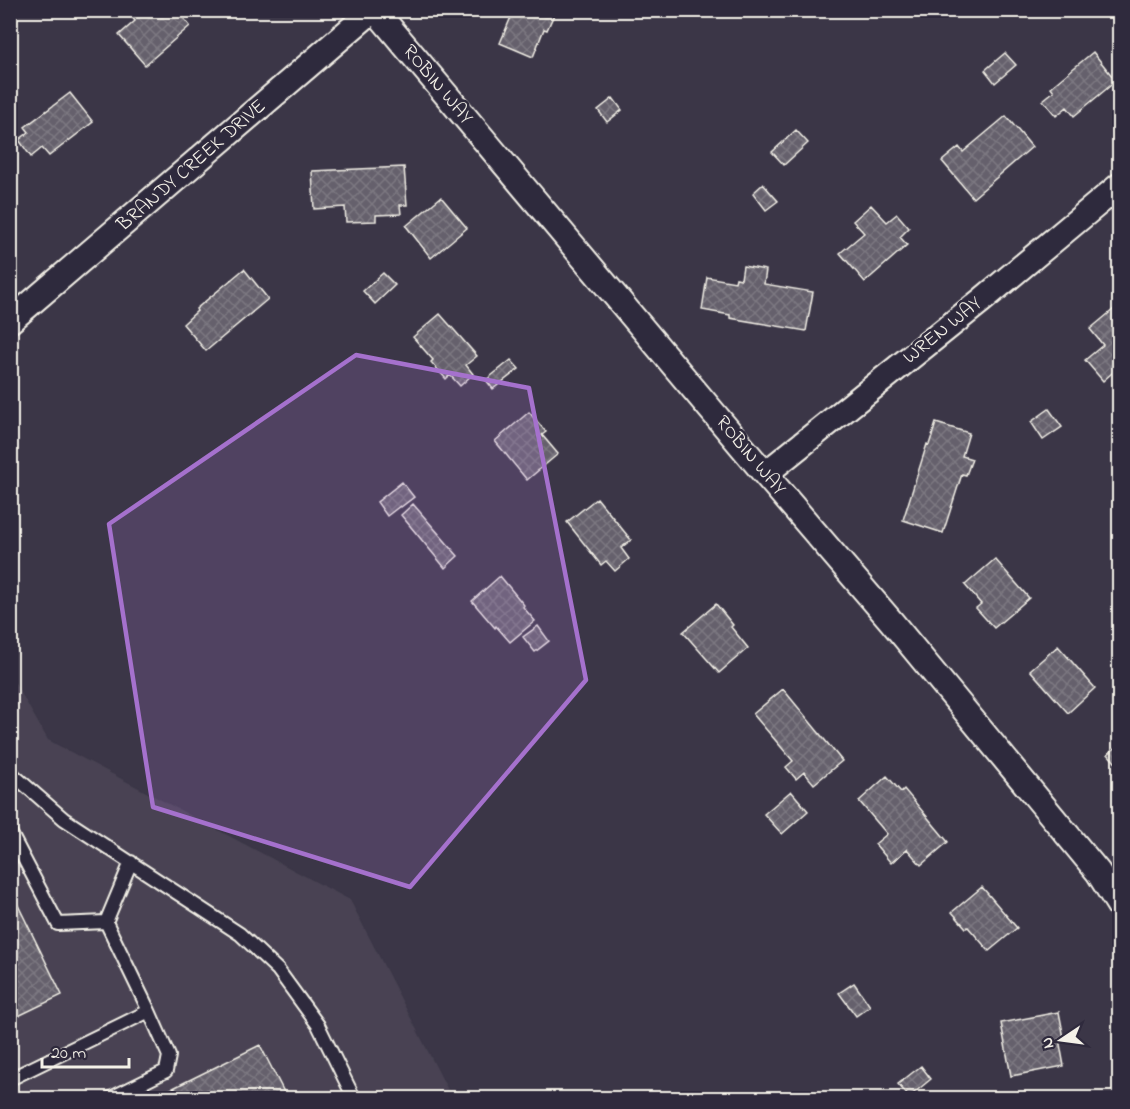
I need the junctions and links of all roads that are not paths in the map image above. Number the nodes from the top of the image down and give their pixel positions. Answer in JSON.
{"nodes":[{"id":1,"x":374,"y":10,"type":"edge"},
{"id":2,"x":1119,"y":185,"type":"edge"},
{"id":3,"x":10,"y":321,"type":"edge"},
{"id":4,"x":765,"y":474,"type":"junction"},
{"id":5,"x":10,"y":772,"type":"edge"},
{"id":6,"x":10,"y":832,"type":"edge"},
{"id":7,"x":131,"y":862,"type":"junction"},
{"id":8,"x":1119,"y":907,"type":"edge"},
{"id":9,"x":106,"y":922,"type":"junction"},
{"id":10,"x":149,"y":1011,"type":"junction"},
{"id":11,"x":10,"y":1079,"type":"edge"},
{"id":12,"x":111,"y":1098,"type":"edge"},
{"id":13,"x":354,"y":1098,"type":"edge"}],
"edges":[{"from":1,"to":3,"type":"street","name":"BRANDY CREEK DRIVE"},
{"from":1,"to":4,"type":"street","name":"ROBIN WAY"},
{"from":2,"to":4,"type":"street","name":"WREN WAY"},
{"from":4,"to":8,"type":"street","name":"ROBIN WAY"},
{"from":5,"to":7,"type":"lane"},
{"from":6,"to":9,"type":"lane"},
{"from":7,"to":9,"type":"lane"},
{"from":7,"to":13,"type":"lane"},
{"from":9,"to":10,"type":"lane"},
{"from":10,"to":11,"type":"lane"},
{"from":10,"to":12,"type":"lane"}]}
